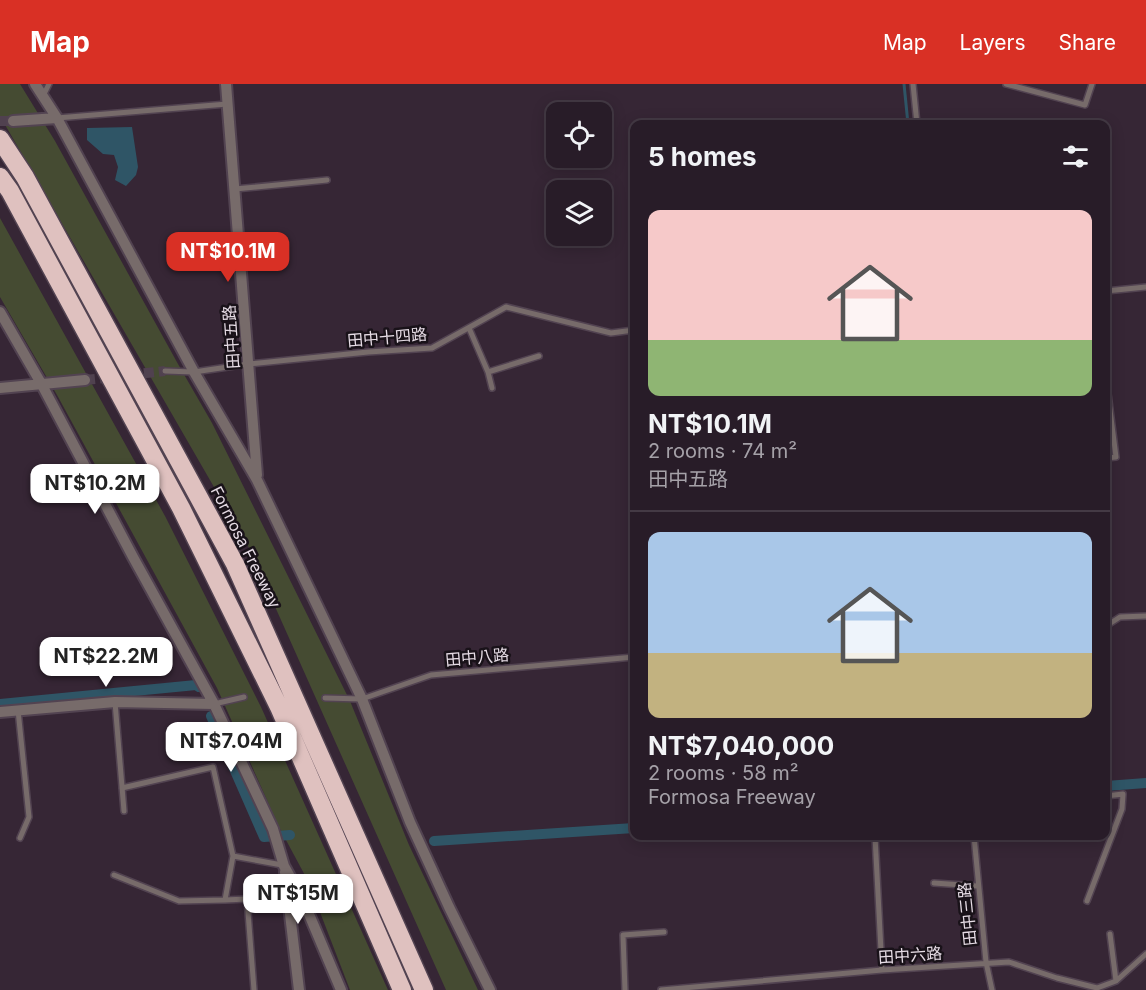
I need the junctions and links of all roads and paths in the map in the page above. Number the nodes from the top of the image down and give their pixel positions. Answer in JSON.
{"nodes":[{"id":1,"x":35,"y":84,"type":"edge"},
{"id":2,"x":49,"y":84,"type":"edge"},
{"id":3,"x":225,"y":84,"type":"edge"},
{"id":4,"x":913,"y":84,"type":"edge"},
{"id":5,"x":1006,"y":84,"type":"edge"},
{"id":6,"x":1092,"y":84,"type":"edge"},
{"id":7,"x":43,"y":96,"type":"junction"},
{"id":8,"x":227,"y":104,"type":"junction"},
{"id":9,"x":57,"y":118,"type":"junction"},
{"id":10,"x":916,"y":120,"type":"edge"},
{"id":11,"x":13,"y":121,"type":"tunnel mouth"},
{"id":12,"x":0,"y":139,"type":"edge"},
{"id":13,"x":0,"y":177,"type":"edge"},
{"id":14,"x":327,"y":180,"type":"dead end"},
{"id":15,"x":235,"y":189,"type":"junction"},
{"id":16,"x":1146,"y":287,"type":"edge"},
{"id":17,"x":1110,"y":291,"type":"edge"},
{"id":18,"x":0,"y":312,"type":"edge"},
{"id":19,"x":469,"y":328,"type":"junction"},
{"id":20,"x":630,"y":331,"type":"edge"},
{"id":21,"x":539,"y":356,"type":"dead end"},
{"id":22,"x":248,"y":364,"type":"junction"},
{"id":23,"x":165,"y":371,"type":"tunnel mouth"},
{"id":24,"x":194,"y":372,"type":"junction"},
{"id":25,"x":488,"y":372,"type":"junction"},
{"id":26,"x":85,"y":380,"type":"tunnel mouth"},
{"id":27,"x":42,"y":385,"type":"junction"},
{"id":28,"x":0,"y":388,"type":"edge"},
{"id":29,"x":492,"y":388,"type":"dead end"},
{"id":30,"x":1110,"y":410,"type":"edge"},
{"id":31,"x":1110,"y":458,"type":"edge"},
{"id":32,"x":257,"y":480,"type":"junction"},
{"id":33,"x":1146,"y":616,"type":"edge"},
{"id":34,"x":1110,"y":623,"type":"edge"},
{"id":35,"x":630,"y":657,"type":"edge"},
{"id":36,"x":244,"y":697,"type":"dead end"},
{"id":37,"x":325,"y":698,"type":"dead end"},
{"id":38,"x":362,"y":699,"type":"junction"},
{"id":39,"x":115,"y":702,"type":"junction"},
{"id":40,"x":214,"y":704,"type":"junction"},
{"id":41,"x":18,"y":710,"type":"junction"},
{"id":42,"x":0,"y":712,"type":"edge"},
{"id":43,"x":122,"y":788,"type":"junction"},
{"id":44,"x":1110,"y":796,"type":"edge"},
{"id":45,"x":124,"y":811,"type":"dead end"},
{"id":46,"x":20,"y":838,"type":"dead end"},
{"id":47,"x":875,"y":840,"type":"edge"},
{"id":48,"x":974,"y":840,"type":"edge"},
{"id":49,"x":234,"y":856,"type":"junction"},
{"id":50,"x":284,"y":866,"type":"junction"},
{"id":51,"x":114,"y":875,"type":"dead end"},
{"id":52,"x":934,"y":883,"type":"dead end"},
{"id":53,"x":977,"y":886,"type":"junction"},
{"id":54,"x":225,"y":900,"type":"junction"},
{"id":55,"x":1087,"y":901,"type":"dead end"},
{"id":56,"x":664,"y":932,"type":"dead end"},
{"id":57,"x":1110,"y":934,"type":"dead end"},
{"id":58,"x":1146,"y":954,"type":"edge"},
{"id":59,"x":986,"y":962,"type":"junction"},
{"id":60,"x":882,"y":970,"type":"junction"},
{"id":61,"x":1116,"y":981,"type":"junction"},
{"id":62,"x":747,"y":987,"type":"edge"},
{"id":63,"x":254,"y":990,"type":"edge"},
{"id":64,"x":299,"y":990,"type":"edge"},
{"id":65,"x":341,"y":990,"type":"edge"},
{"id":66,"x":402,"y":990,"type":"edge"},
{"id":67,"x":424,"y":990,"type":"edge"},
{"id":68,"x":490,"y":990,"type":"edge"},
{"id":69,"x":625,"y":990,"type":"edge"},
{"id":70,"x":661,"y":990,"type":"edge"},
{"id":71,"x":992,"y":990,"type":"edge"}],
"edges":[{"from":1,"to":7,"type":"street"},
{"from":2,"to":7,"type":"lane"},
{"from":3,"to":8,"type":"street","name":"田中五路"},
{"from":4,"to":10,"type":"lane"},
{"from":5,"to":6,"type":"lane"},
{"from":7,"to":9,"type":"street"},
{"from":8,"to":9,"type":"lane"},
{"from":8,"to":15,"type":"street","name":"田中五路"},
{"from":9,"to":11,"type":"street"},
{"from":9,"to":24,"type":"street"},
{"from":12,"to":67,"type":"highway","name":"Formosa Freeway"},
{"from":13,"to":66,"type":"highway"},
{"from":14,"to":15,"type":"lane"},
{"from":15,"to":22,"type":"street","name":"田中五路"},
{"from":16,"to":17,"type":"lane"},
{"from":18,"to":27,"type":"street"},
{"from":19,"to":20,"type":"lane","name":"田中十四路"},
{"from":19,"to":22,"type":"lane","name":"田中十四路"},
{"from":19,"to":25,"type":"lane"},
{"from":21,"to":25,"type":"lane"},
{"from":22,"to":24,"type":"lane","name":"田中十四路"},
{"from":22,"to":32,"type":"street","name":"田中五路"},
{"from":23,"to":24,"type":"lane","name":"田中十四路"},
{"from":24,"to":32,"type":"street"},
{"from":25,"to":29,"type":"lane"},
{"from":26,"to":27,"type":"street"},
{"from":27,"to":28,"type":"street"},
{"from":27,"to":40,"type":"street"},
{"from":30,"to":31,"type":"lane"},
{"from":32,"to":38,"type":"street"},
{"from":33,"to":34,"type":"lane"},
{"from":35,"to":38,"type":"lane","name":"田中八路"},
{"from":36,"to":40,"type":"lane"},
{"from":37,"to":38,"type":"lane","name":"田中八路"},
{"from":38,"to":68,"type":"street"},
{"from":39,"to":40,"type":"street"},
{"from":39,"to":41,"type":"street"},
{"from":39,"to":43,"type":"lane"},
{"from":40,"to":50,"type":"street"},
{"from":41,"to":42,"type":"street"},
{"from":41,"to":46,"type":"lane"},
{"from":43,"to":45,"type":"lane"},
{"from":43,"to":49,"type":"lane"},
{"from":44,"to":55,"type":"lane"},
{"from":47,"to":60,"type":"lane"},
{"from":48,"to":53,"type":"lane","name":"田中三路"},
{"from":49,"to":50,"type":"lane"},
{"from":49,"to":54,"type":"lane"},
{"from":50,"to":64,"type":"street"},
{"from":50,"to":65,"type":"street"},
{"from":51,"to":54,"type":"lane"},
{"from":52,"to":53,"type":"lane"},
{"from":53,"to":59,"type":"lane","name":"田中三路"},
{"from":54,"to":63,"type":"lane"},
{"from":56,"to":69,"type":"lane"},
{"from":57,"to":61,"type":"lane"},
{"from":58,"to":61,"type":"lane"},
{"from":59,"to":60,"type":"lane","name":"田中六路"},
{"from":59,"to":61,"type":"lane","name":"田中六路"},
{"from":59,"to":71,"type":"lane","name":"田中三路"},
{"from":60,"to":62,"type":"lane","name":"田中六路"},
{"from":62,"to":70,"type":"lane","name":"田中六路"}]}
